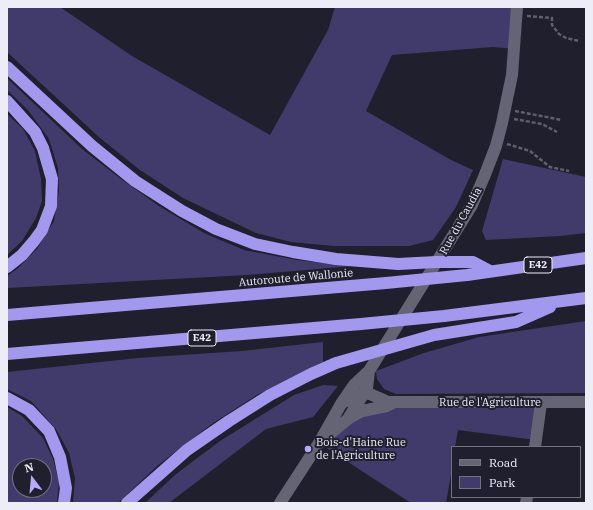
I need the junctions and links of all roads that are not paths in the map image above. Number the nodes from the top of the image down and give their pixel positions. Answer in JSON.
{"nodes":[{"id":1,"x":517,"y":11,"type":"edge"},
{"id":2,"x":7,"y":67,"type":"edge"},
{"id":3,"x":7,"y":101,"type":"edge"},
{"id":4,"x":586,"y":258,"type":"edge"},
{"id":5,"x":7,"y":267,"type":"edge"},
{"id":6,"x":490,"y":271,"type":"junction"},
{"id":7,"x":586,"y":298,"type":"edge"},
{"id":8,"x":562,"y":302,"type":"junction"},
{"id":9,"x":7,"y":316,"type":"edge"},
{"id":10,"x":7,"y":354,"type":"edge"},
{"id":11,"x":369,"y":376,"type":"junction"},
{"id":12,"x":357,"y":394,"type":"junction"},
{"id":13,"x":7,"y":398,"type":"edge"},
{"id":14,"x":382,"y":399,"type":"junction"},
{"id":15,"x":395,"y":402,"type":"junction"},
{"id":16,"x":586,"y":402,"type":"edge"},
{"id":17,"x":541,"y":403,"type":"junction"},
{"id":18,"x":369,"y":409,"type":"junction"},
{"id":19,"x":348,"y":419,"type":"junction"},
{"id":20,"x":319,"y":443,"type":"junction"},
{"id":21,"x":535,"y":446,"type":"edge"},
{"id":22,"x":64,"y":503,"type":"edge"},
{"id":23,"x":127,"y":503,"type":"edge"},
{"id":24,"x":280,"y":503,"type":"edge"}],
"edges":[{"from":1,"to":11,"type":"street","name":"Rue du Caudia"},
{"from":2,"to":6,"type":"highway"},
{"from":3,"to":5,"type":"highway"},
{"from":4,"to":6,"type":"highway","name":"Autoroute de Wallonie","number":"E42"},
{"from":6,"to":9,"type":"highway","name":"Autoroute de Wallonie","number":"E42"},
{"from":7,"to":8,"type":"highway","number":"E42"},
{"from":8,"to":10,"type":"highway","number":"E42"},
{"from":8,"to":23,"type":"highway"},
{"from":11,"to":12,"type":"street","name":"Rue du Caudia"},
{"from":11,"to":14,"type":"street"},
{"from":12,"to":14,"type":"street","name":"Rue de l'Agriculture"},
{"from":12,"to":18,"type":"street"},
{"from":12,"to":19,"type":"street","name":"Rue du Caudia"},
{"from":12,"to":20,"type":"street","name":"Rue du Caudia"},
{"from":13,"to":22,"type":"highway"},
{"from":14,"to":15,"type":"street","name":"Rue de l'Agriculture"},
{"from":15,"to":17,"type":"street","name":"Rue de l'Agriculture"},
{"from":15,"to":18,"type":"street","name":"Rue de l'Agriculture"},
{"from":16,"to":17,"type":"street","name":"Rue de l'Agriculture"},
{"from":17,"to":21,"type":"street"},
{"from":18,"to":19,"type":"street","name":"Rue de l'Agriculture"},
{"from":19,"to":20,"type":"street","name":"Rue du Caudia"},
{"from":20,"to":24,"type":"street","name":"Rue du Caudia"}]}
